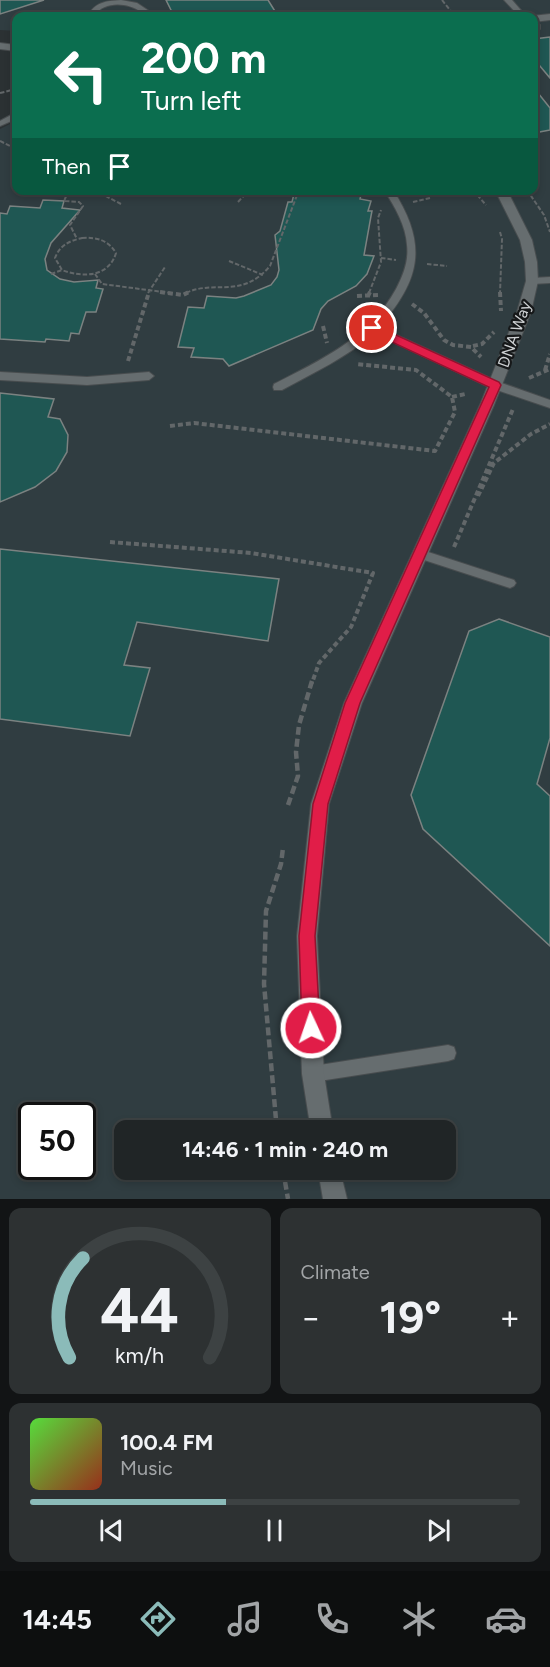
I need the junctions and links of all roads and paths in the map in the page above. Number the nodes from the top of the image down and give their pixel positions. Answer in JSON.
{"nodes":[{"id":1,"x":442,"y":0,"type":"edge"},
{"id":2,"x":508,"y":0,"type":"edge"},
{"id":3,"x":94,"y":12,"type":"edge"},
{"id":4,"x":145,"y":12,"type":"edge"},
{"id":5,"x":452,"y":12,"type":"edge"},
{"id":6,"x":519,"y":12,"type":"edge"},
{"id":7,"x":67,"y":195,"type":"edge"},
{"id":8,"x":104,"y":195,"type":"edge"},
{"id":9,"x":244,"y":195,"type":"edge"},
{"id":10,"x":297,"y":195,"type":"edge"},
{"id":11,"x":391,"y":195,"type":"edge"},
{"id":12,"x":477,"y":195,"type":"edge"},
{"id":13,"x":504,"y":195,"type":"edge"},
{"id":14,"x":530,"y":195,"type":"edge"},
{"id":15,"x":430,"y":198,"type":"dead end"},
{"id":16,"x":238,"y":202,"type":"dead end"},
{"id":17,"x":412,"y":203,"type":"dead end"},
{"id":18,"x":121,"y":204,"type":"dead end"},
{"id":19,"x":383,"y":206,"type":"dead end"},
{"id":20,"x":490,"y":209,"type":"dead end"},
{"id":21,"x":500,"y":230,"type":"dead end"},
{"id":22,"x":550,"y":232,"type":"edge"},
{"id":23,"x":77,"y":239,"type":"junction"},
{"id":24,"x":381,"y":258,"type":"junction"},
{"id":25,"x":400,"y":260,"type":"dead end"},
{"id":26,"x":229,"y":261,"type":"dead end"},
{"id":27,"x":424,"y":264,"type":"dead end"},
{"id":28,"x":447,"y":266,"type":"dead end"},
{"id":29,"x":165,"y":267,"type":"dead end"},
{"id":30,"x":62,"y":270,"type":"junction"},
{"id":31,"x":51,"y":274,"type":"dead end"},
{"id":32,"x":95,"y":274,"type":"junction"},
{"id":33,"x":264,"y":276,"type":"junction"},
{"id":34,"x":550,"y":280,"type":"edge"},
{"id":35,"x":532,"y":281,"type":"junction"},
{"id":36,"x":149,"y":290,"type":"junction"},
{"id":37,"x":382,"y":295,"type":"dead end"},
{"id":38,"x":357,"y":296,"type":"dead end"},
{"id":39,"x":369,"y":296,"type":"junction"},
{"id":40,"x":411,"y":304,"type":"dead end"},
{"id":41,"x":501,"y":313,"type":"dead end"},
{"id":42,"x":323,"y":326,"type":"dead end"},
{"id":43,"x":372,"y":328,"type":"junction"},
{"id":44,"x":495,"y":330,"type":"dead end"},
{"id":45,"x":473,"y":346,"type":"junction"},
{"id":46,"x":328,"y":347,"type":"dead end"},
{"id":47,"x":550,"y":354,"type":"edge"},
{"id":48,"x":481,"y":357,"type":"dead end"},
{"id":49,"x":346,"y":360,"type":"dead end"},
{"id":50,"x":126,"y":368,"type":"dead end"},
{"id":51,"x":550,"y":369,"type":"edge"},
{"id":52,"x":545,"y":370,"type":"junction"},
{"id":53,"x":0,"y":376,"type":"edge"},
{"id":54,"x":148,"y":376,"type":"dead end"},
{"id":55,"x":528,"y":378,"type":"dead end"},
{"id":56,"x":495,"y":385,"type":"junction"},
{"id":57,"x":278,"y":387,"type":"dead end"},
{"id":58,"x":465,"y":394,"type":"dead end"},
{"id":59,"x":452,"y":397,"type":"junction"},
{"id":60,"x":550,"y":404,"type":"edge"},
{"id":61,"x":508,"y":415,"type":"dead end"},
{"id":62,"x":550,"y":424,"type":"edge"},
{"id":63,"x":170,"y":426,"type":"dead end"},
{"id":64,"x":472,"y":504,"type":"junction"},
{"id":65,"x":110,"y":542,"type":"dead end"},
{"id":66,"x":454,"y":547,"type":"dead end"},
{"id":67,"x":419,"y":554,"type":"junction"},
{"id":68,"x":510,"y":583,"type":"dead end"},
{"id":69,"x":288,"y":805,"type":"dead end"},
{"id":70,"x":283,"y":848,"type":"dead end"},
{"id":71,"x":448,"y":1053,"type":"dead end"},
{"id":72,"x":313,"y":1074,"type":"junction"},
{"id":73,"x":276,"y":1120,"type":"edge"},
{"id":74,"x":320,"y":1120,"type":"edge"},
{"id":75,"x":285,"y":1180,"type":"edge"},
{"id":76,"x":331,"y":1180,"type":"edge"},
{"id":77,"x":288,"y":1199,"type":"edge"},
{"id":78,"x":335,"y":1199,"type":"edge"}],
"edges":[{"from":1,"to":5,"type":"path"},
{"from":2,"to":6,"type":"lane"},
{"from":3,"to":4,"type":"lane"},
{"from":7,"to":23,"type":"path"},
{"from":8,"to":18,"type":"path"},
{"from":9,"to":16,"type":"path"},
{"from":10,"to":33,"type":"path"},
{"from":11,"to":43,"type":"lane"},
{"from":12,"to":20,"type":"path"},
{"from":13,"to":35,"type":"main road","name":"DNA Way"},
{"from":14,"to":22,"type":"path"},
{"from":15,"to":17,"type":"path"},
{"from":19,"to":24,"type":"path"},
{"from":21,"to":41,"type":"path"},
{"from":23,"to":30,"type":"path"},
{"from":23,"to":32,"type":"path"},
{"from":24,"to":25,"type":"path"},
{"from":24,"to":39,"type":"path"},
{"from":26,"to":33,"type":"path"},
{"from":27,"to":28,"type":"path"},
{"from":29,"to":36,"type":"path"},
{"from":30,"to":31,"type":"path"},
{"from":30,"to":32,"type":"path"},
{"from":32,"to":36,"type":"path"},
{"from":33,"to":36,"type":"path"},
{"from":34,"to":35,"type":"lane"},
{"from":35,"to":56,"type":"main road","name":"DNA Way"},
{"from":36,"to":50,"type":"path"},
{"from":37,"to":39,"type":"path"},
{"from":38,"to":39,"type":"path"},
{"from":40,"to":45,"type":"path"},
{"from":42,"to":46,"type":"path"},
{"from":43,"to":56,"type":"lane"},
{"from":43,"to":57,"type":"lane"},
{"from":44,"to":45,"type":"path"},
{"from":45,"to":48,"type":"path"},
{"from":47,"to":52,"type":"path"},
{"from":49,"to":59,"type":"path"},
{"from":51,"to":52,"type":"path"},
{"from":52,"to":55,"type":"path"},
{"from":53,"to":54,"type":"lane"},
{"from":56,"to":60,"type":"lane"},
{"from":56,"to":67,"type":"main road","name":"DNA Way"},
{"from":58,"to":59,"type":"path"},
{"from":59,"to":63,"type":"path"},
{"from":61,"to":64,"type":"path"},
{"from":62,"to":64,"type":"path"},
{"from":64,"to":66,"type":"path"},
{"from":65,"to":69,"type":"path"},
{"from":67,"to":68,"type":"lane"},
{"from":67,"to":72,"type":"main road","name":"DNA Way"},
{"from":70,"to":73,"type":"path"},
{"from":71,"to":72,"type":"lane"},
{"from":72,"to":74,"type":"main road","name":"DNA Way"},
{"from":75,"to":77,"type":"path"},
{"from":76,"to":78,"type":"main road"}]}
